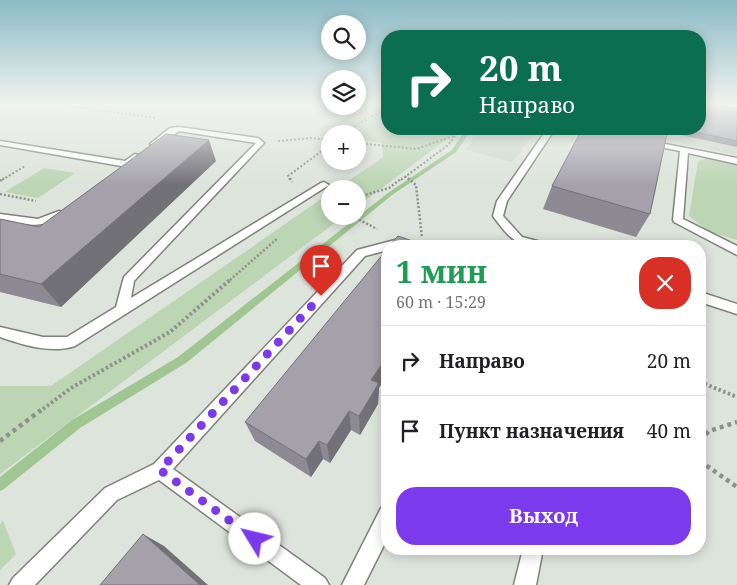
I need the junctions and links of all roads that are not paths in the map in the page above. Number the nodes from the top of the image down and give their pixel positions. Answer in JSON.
{"nodes":[{"id":1,"x":174,"y":130,"type":"edge"},
{"id":2,"x":186,"y":130,"type":"edge"},
{"id":3,"x":547,"y":135,"type":"edge"},
{"id":4,"x":639,"y":140,"type":"edge"},
{"id":5,"x":0,"y":143,"type":"edge"},
{"id":6,"x":684,"y":150,"type":"junction"},
{"id":7,"x":737,"y":161,"type":"edge"},
{"id":8,"x":127,"y":164,"type":"junction"},
{"id":9,"x":113,"y":174,"type":"edge"},
{"id":10,"x":321,"y":187,"type":"edge"},
{"id":11,"x":69,"y":207,"type":"edge"},
{"id":12,"x":0,"y":216,"type":"edge"},
{"id":13,"x":524,"y":240,"type":"edge"},
{"id":14,"x":381,"y":248,"type":"edge"},
{"id":15,"x":737,"y":251,"type":"edge"},
{"id":16,"x":706,"y":299,"type":"edge"},
{"id":17,"x":737,"y":309,"type":"edge"},
{"id":18,"x":122,"y":311,"type":"junction"},
{"id":19,"x":0,"y":332,"type":"edge"},
{"id":20,"x":160,"y":470,"type":"junction"},
{"id":21,"x":381,"y":529,"type":"edge"},
{"id":22,"x":532,"y":555,"type":"edge"},
{"id":23,"x":20,"y":585,"type":"edge"},
{"id":24,"x":318,"y":585,"type":"edge"},
{"id":25,"x":353,"y":585,"type":"edge"},
{"id":26,"x":525,"y":585,"type":"edge"}],
"edges":[{"from":1,"to":8,"type":"lane"},
{"from":2,"to":18,"type":"lane"},
{"from":3,"to":13,"type":"lane"},
{"from":4,"to":6,"type":"lane"},
{"from":5,"to":8,"type":"lane"},
{"from":6,"to":7,"type":"lane"},
{"from":6,"to":15,"type":"lane"},
{"from":8,"to":9,"type":"lane"},
{"from":10,"to":18,"type":"lane"},
{"from":11,"to":12,"type":"lane"},
{"from":14,"to":20,"type":"lane"},
{"from":16,"to":17,"type":"lane"},
{"from":18,"to":19,"type":"lane"},
{"from":20,"to":23,"type":"lane"},
{"from":20,"to":24,"type":"lane"},
{"from":21,"to":25,"type":"lane"},
{"from":22,"to":26,"type":"lane"}]}
